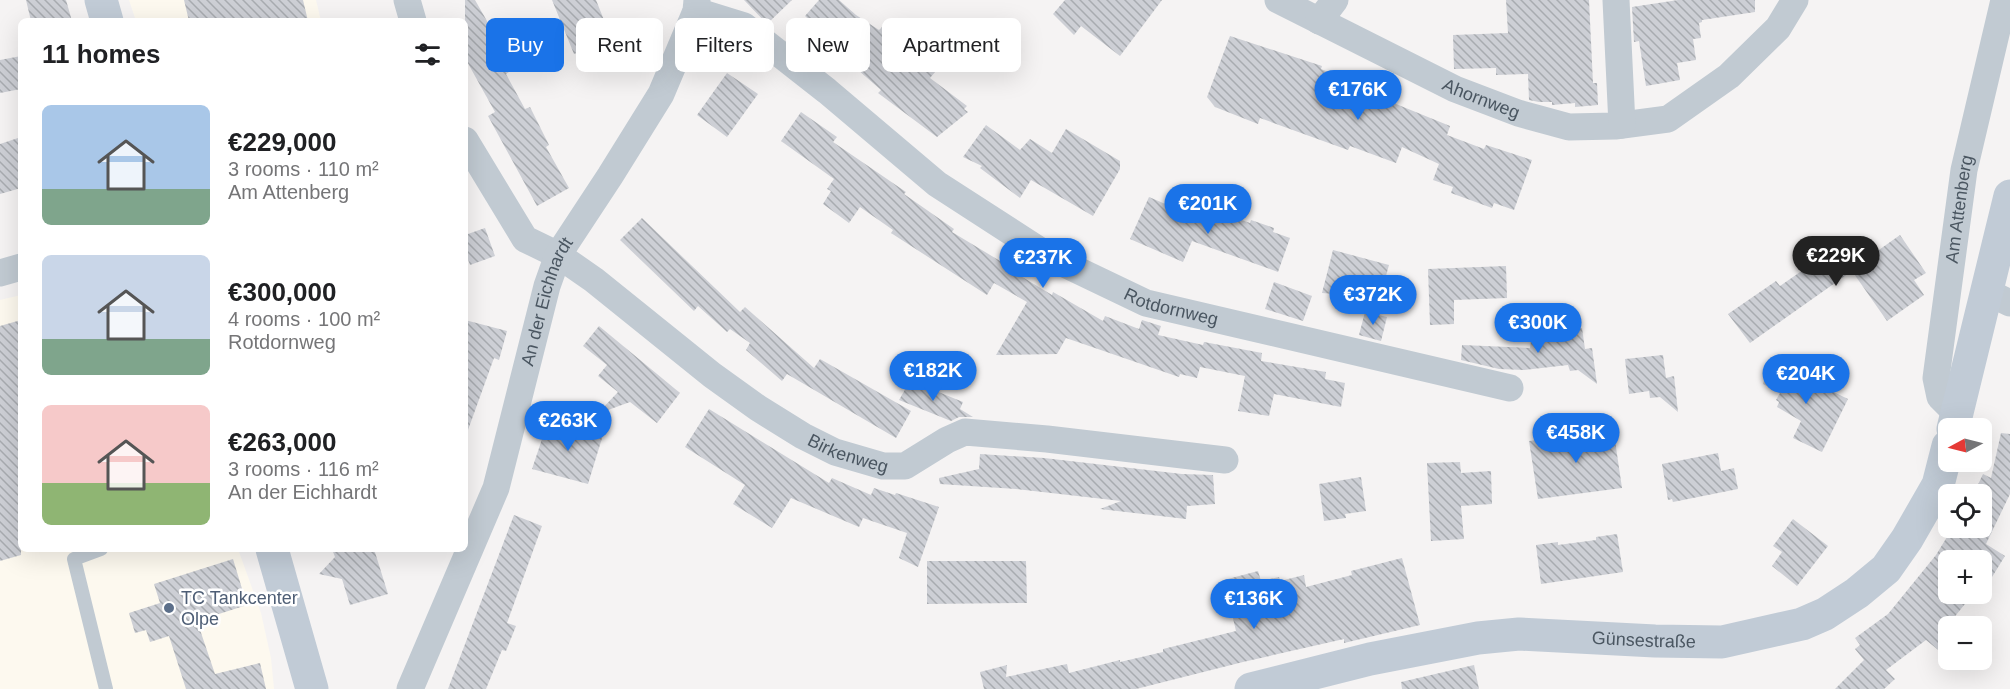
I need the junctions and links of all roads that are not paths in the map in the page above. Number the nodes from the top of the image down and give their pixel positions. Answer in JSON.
{"nodes":[{"id":1,"x":101,"y":0,"type":"edge"},
{"id":2,"x":407,"y":0,"type":"edge"},
{"id":3,"x":1278,"y":0,"type":"edge"},
{"id":4,"x":1616,"y":0,"type":"edge"},
{"id":5,"x":1794,"y":0,"type":"edge"},
{"id":6,"x":2004,"y":0,"type":"edge"},
{"id":7,"x":697,"y":6,"type":"edge"},
{"id":8,"x":1327,"y":10,"type":"edge"},
{"id":9,"x":106,"y":18,"type":"edge"},
{"id":10,"x":412,"y":18,"type":"edge"},
{"id":11,"x":1622,"y":125,"type":"junction"},
{"id":12,"x":468,"y":145,"type":"edge"},
{"id":13,"x":2010,"y":196,"type":"edge"},
{"id":14,"x":558,"y":255,"type":"junction"},
{"id":15,"x":18,"y":268,"type":"edge"},
{"id":16,"x":0,"y":273,"type":"edge"},
{"id":17,"x":1998,"y":297,"type":"edge"},
{"id":18,"x":1510,"y":388,"type":"dead end"},
{"id":19,"x":1953,"y":418,"type":"edge"},
{"id":20,"x":1956,"y":418,"type":"edge"},
{"id":21,"x":1225,"y":460,"type":"dead end"},
{"id":22,"x":1941,"y":472,"type":"edge"},
{"id":23,"x":92,"y":552,"type":"edge"},
{"id":24,"x":273,"y":552,"type":"edge"},
{"id":25,"x":106,"y":689,"type":"edge"},
{"id":26,"x":312,"y":689,"type":"edge"},
{"id":27,"x":410,"y":689,"type":"edge"},
{"id":28,"x":1251,"y":689,"type":"edge"}],
"edges":[{"from":1,"to":9,"type":"street"},
{"from":2,"to":10,"type":"street"},
{"from":3,"to":8,"type":"street","name":"Ahornweg"},
{"from":4,"to":11,"type":"street"},
{"from":5,"to":11,"type":"street","name":"Ahornweg"},
{"from":6,"to":19,"type":"street","name":"Am Attenberg"},
{"from":7,"to":14,"type":"street","name":"An der Eichhardt"},
{"from":7,"to":18,"type":"street","name":"Rotdornweg"},
{"from":8,"to":11,"type":"street","name":"Ahornweg"},
{"from":12,"to":14,"type":"street","name":"Birkenweg"},
{"from":13,"to":17,"type":"street"},
{"from":14,"to":21,"type":"street","name":"Birkenweg"},
{"from":14,"to":27,"type":"street","name":"An der Eichhardt"},
{"from":15,"to":16,"type":"street"},
{"from":17,"to":20,"type":"street"},
{"from":22,"to":28,"type":"street","name":"Günsestraße"},
{"from":23,"to":25,"type":"lane"},
{"from":24,"to":26,"type":"street"}]}
